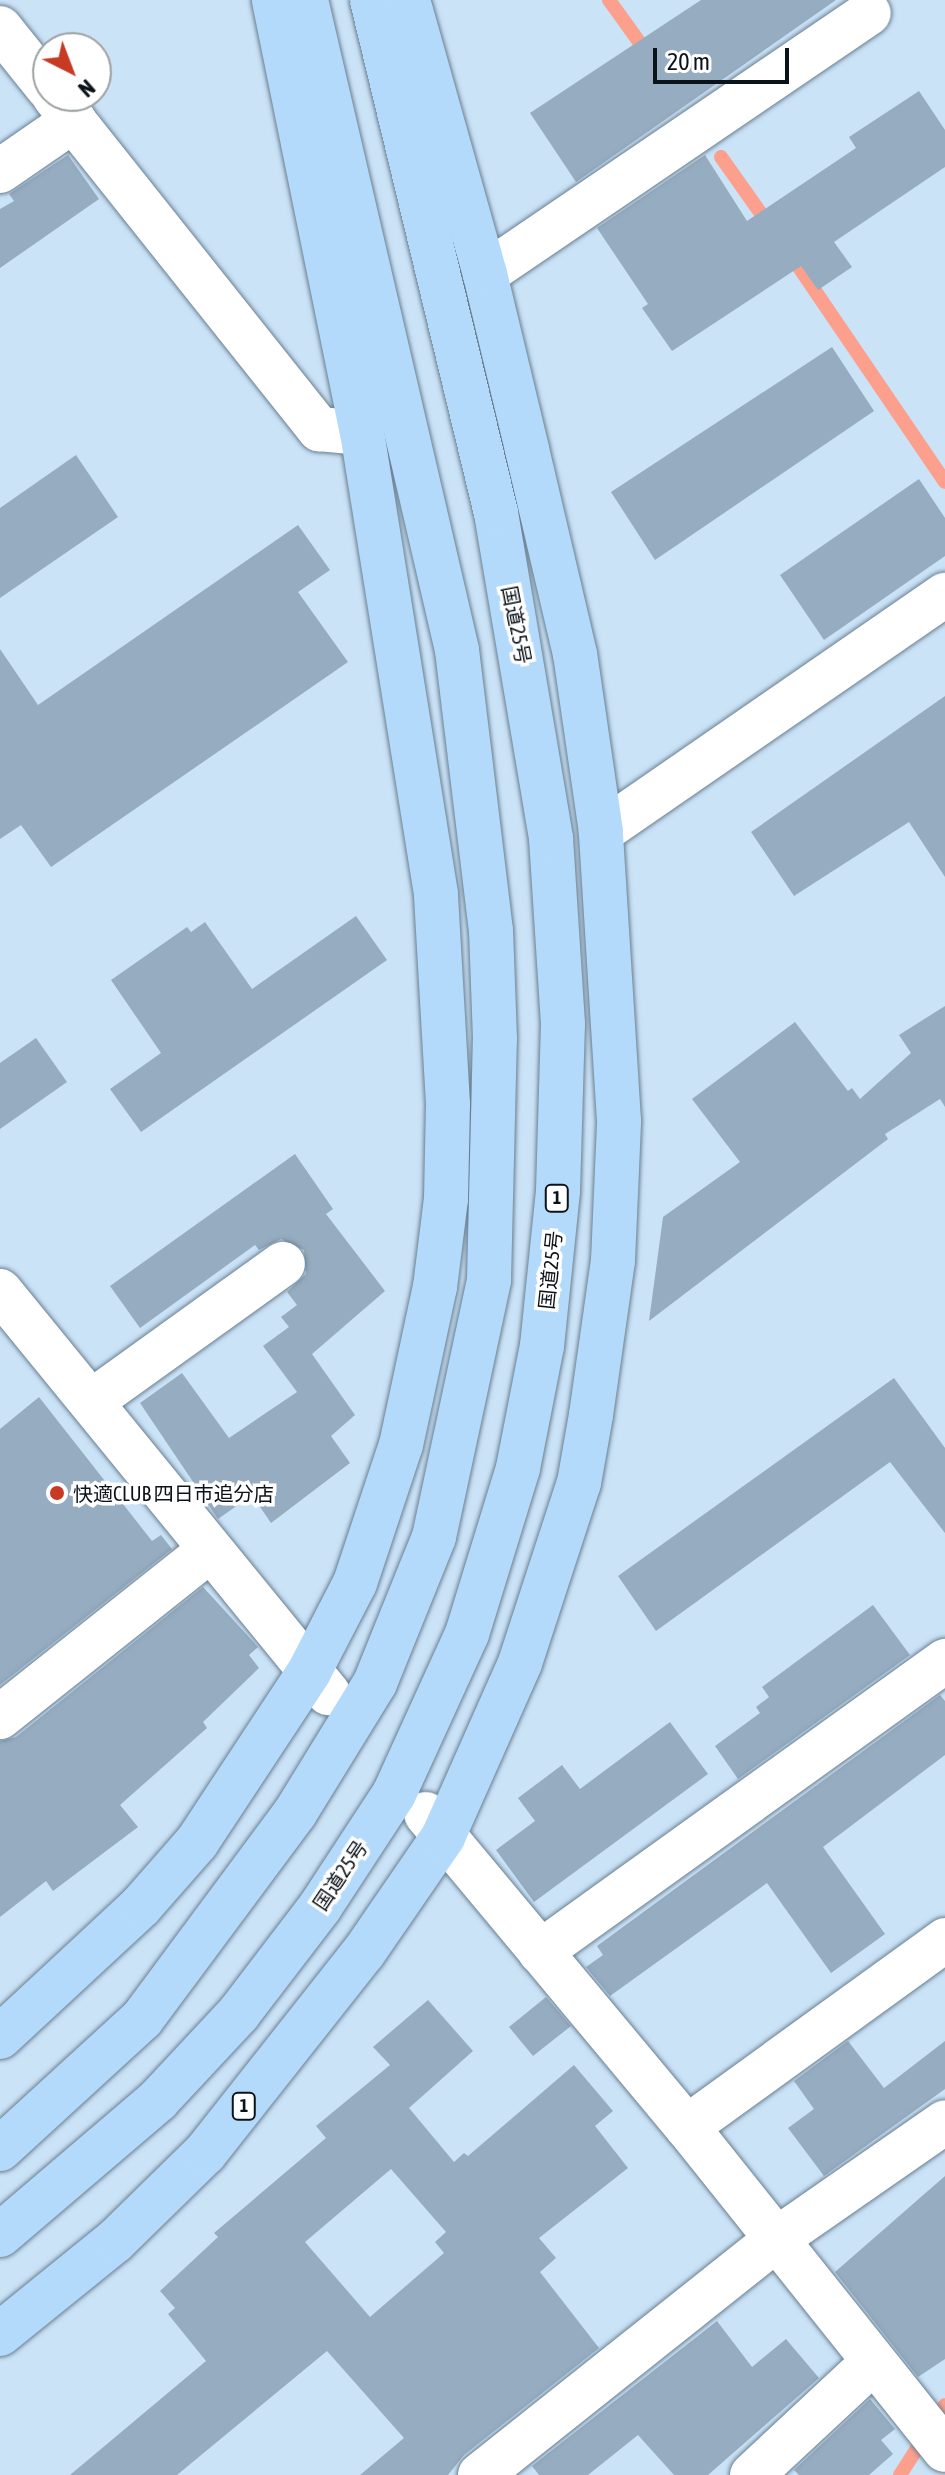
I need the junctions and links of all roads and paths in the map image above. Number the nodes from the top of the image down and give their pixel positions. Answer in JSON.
{"nodes":[{"id":1,"x":274,"y":0,"type":"edge"},
{"id":2,"x":306,"y":0,"type":"edge"},
{"id":3,"x":372,"y":0,"type":"edge"},
{"id":4,"x":408,"y":0,"type":"edge"},
{"id":5,"x":869,"y":13,"type":"dead end"},
{"id":6,"x":0,"y":28,"type":"edge"},
{"id":7,"x":32,"y":68,"type":"edge"},
{"id":8,"x":50,"y":112,"type":"edge"},
{"id":9,"x":68,"y":112,"type":"edge"},
{"id":10,"x":0,"y":171,"type":"edge"},
{"id":11,"x":485,"y":274,"type":"junction"},
{"id":12,"x":362,"y":433,"type":"junction"},
{"id":13,"x":945,"y":595,"type":"edge"},
{"id":14,"x":601,"y":832,"type":"junction"},
{"id":15,"x":283,"y":1264,"type":"dead end"},
{"id":16,"x":0,"y":1291,"type":"edge"},
{"id":17,"x":92,"y":1401,"type":"junction"},
{"id":18,"x":210,"y":1550,"type":"junction"},
{"id":19,"x":945,"y":1661,"type":"edge"},
{"id":20,"x":318,"y":1682,"type":"junction"},
{"id":21,"x":0,"y":1717,"type":"edge"},
{"id":22,"x":435,"y":1826,"type":"junction"},
{"id":23,"x":945,"y":1940,"type":"edge"},
{"id":24,"x":540,"y":1952,"type":"junction"},
{"id":25,"x":0,"y":2037,"type":"edge"},
{"id":26,"x":945,"y":2122,"type":"edge"},
{"id":27,"x":687,"y":2127,"type":"junction"},
{"id":28,"x":0,"y":2149,"type":"edge"},
{"id":29,"x":0,"y":2235,"type":"edge"},
{"id":30,"x":774,"y":2241,"type":"junction"},
{"id":31,"x":0,"y":2334,"type":"edge"},
{"id":32,"x":873,"y":2362,"type":"junction"},
{"id":33,"x":945,"y":2450,"type":"edge"},
{"id":34,"x":480,"y":2475,"type":"edge"},
{"id":35,"x":752,"y":2475,"type":"edge"}],
"edges":[{"from":1,"to":12,"type":"highway"},
{"from":2,"to":28,"type":"highway"},
{"from":3,"to":29,"type":"highway","name":"国道25号","number":"1"},
{"from":4,"to":11,"type":"highway","number":"1"},
{"from":5,"to":11,"type":"street"},
{"from":6,"to":7,"type":"street"},
{"from":8,"to":10,"type":"street"},
{"from":9,"to":12,"type":"street"},
{"from":11,"to":14,"type":"highway","number":"1"},
{"from":12,"to":20,"type":"highway"},
{"from":13,"to":14,"type":"street"},
{"from":14,"to":22,"type":"highway","number":"1"},
{"from":15,"to":17,"type":"street"},
{"from":16,"to":17,"type":"street"},
{"from":17,"to":18,"type":"street"},
{"from":18,"to":20,"type":"street"},
{"from":18,"to":21,"type":"street"},
{"from":19,"to":24,"type":"street"},
{"from":20,"to":25,"type":"highway"},
{"from":22,"to":24,"type":"street"},
{"from":22,"to":31,"type":"highway","number":"1"},
{"from":23,"to":27,"type":"street"},
{"from":24,"to":27,"type":"street"},
{"from":26,"to":30,"type":"street"},
{"from":27,"to":30,"type":"street"},
{"from":30,"to":32,"type":"street"},
{"from":30,"to":34,"type":"street"},
{"from":32,"to":33,"type":"street"},
{"from":32,"to":35,"type":"street"}]}
